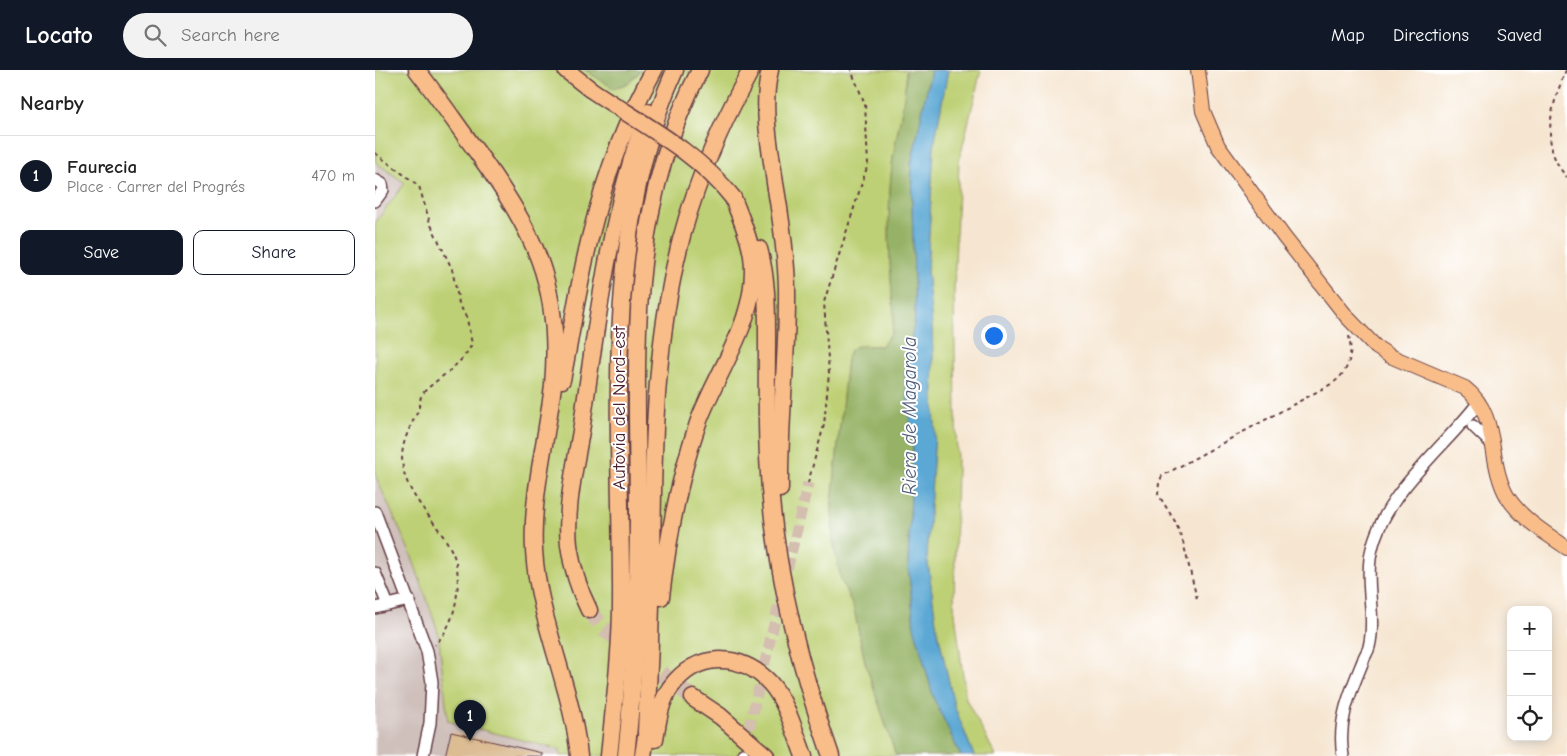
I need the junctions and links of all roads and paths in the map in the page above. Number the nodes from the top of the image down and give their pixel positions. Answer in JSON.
{"nodes":[{"id":1,"x":417,"y":70,"type":"edge"},
{"id":2,"x":566,"y":70,"type":"edge"},
{"id":3,"x":654,"y":70,"type":"edge"},
{"id":4,"x":667,"y":70,"type":"edge"},
{"id":5,"x":675,"y":70,"type":"edge"},
{"id":6,"x":700,"y":70,"type":"edge"},
{"id":7,"x":751,"y":70,"type":"edge"},
{"id":8,"x":770,"y":70,"type":"edge"},
{"id":9,"x":851,"y":70,"type":"edge"},
{"id":10,"x":1198,"y":70,"type":"edge"},
{"id":11,"x":1566,"y":70,"type":"edge"},
{"id":12,"x":375,"y":153,"type":"edge"},
{"id":13,"x":1567,"y":176,"type":"edge"},
{"id":14,"x":375,"y":180,"type":"edge"},
{"id":15,"x":733,"y":198,"type":"junction"},
{"id":16,"x":375,"y":201,"type":"edge"},
{"id":17,"x":1347,"y":317,"type":"junction"},
{"id":18,"x":1479,"y":402,"type":"junction"},
{"id":19,"x":1488,"y":423,"type":"junction"},
{"id":20,"x":549,"y":426,"type":"junction"},
{"id":21,"x":1467,"y":426,"type":"junction"},
{"id":22,"x":1494,"y":446,"type":"junction"},
{"id":23,"x":808,"y":483,"type":"tunnel mouth"},
{"id":24,"x":375,"y":512,"type":"edge"},
{"id":25,"x":1567,"y":548,"type":"edge"},
{"id":26,"x":375,"y":573,"type":"edge"},
{"id":27,"x":1197,"y":599,"type":"dead end"},
{"id":28,"x":409,"y":600,"type":"junction"},
{"id":29,"x":388,"y":605,"type":"junction"},
{"id":30,"x":375,"y":608,"type":"edge"},
{"id":31,"x":589,"y":610,"type":"tunnel mouth"},
{"id":32,"x":794,"y":628,"type":"junction"},
{"id":33,"x":427,"y":651,"type":"junction"},
{"id":34,"x":693,"y":698,"type":"tunnel mouth"},
{"id":35,"x":646,"y":732,"type":"junction"},
{"id":36,"x":423,"y":756,"type":"edge"},
{"id":37,"x":579,"y":756,"type":"edge"},
{"id":38,"x":609,"y":756,"type":"edge"},
{"id":39,"x":626,"y":756,"type":"edge"},
{"id":40,"x":643,"y":756,"type":"edge"},
{"id":41,"x":652,"y":756,"type":"edge"},
{"id":42,"x":766,"y":756,"type":"edge"},
{"id":43,"x":805,"y":756,"type":"edge"},
{"id":44,"x":831,"y":756,"type":"edge"},
{"id":45,"x":1343,"y":756,"type":"edge"}],
"edges":[{"from":1,"to":20,"type":"highway"},
{"from":2,"to":15,"type":"highway","bridge":true},
{"from":3,"to":20,"type":"highway"},
{"from":4,"to":31,"type":"highway"},
{"from":5,"to":38,"type":"highway","name":"Autovia del Nord-est"},
{"from":6,"to":39,"type":"highway","name":"Autovia del Nord-est"},
{"from":7,"to":35,"type":"highway"},
{"from":8,"to":32,"type":"highway"},
{"from":9,"to":23,"type":"path"},
{"from":10,"to":17,"type":"main road"},
{"from":11,"to":13,"type":"path"},
{"from":12,"to":33,"type":"path"},
{"from":14,"to":16,"type":"street"},
{"from":15,"to":32,"type":"highway"},
{"from":15,"to":35,"type":"highway"},
{"from":17,"to":18,"type":"main road"},
{"from":17,"to":27,"type":"path"},
{"from":18,"to":19,"type":"main road"},
{"from":18,"to":21,"type":"street"},
{"from":19,"to":21,"type":"street"},
{"from":19,"to":22,"type":"main road"},
{"from":20,"to":37,"type":"highway"},
{"from":21,"to":22,"type":"street"},
{"from":21,"to":45,"type":"street"},
{"from":22,"to":25,"type":"main road"},
{"from":24,"to":28,"type":"street"},
{"from":26,"to":29,"type":"street"},
{"from":28,"to":29,"type":"street"},
{"from":28,"to":33,"type":"street"},
{"from":29,"to":30,"type":"street"},
{"from":32,"to":44,"type":"highway"},
{"from":33,"to":36,"type":"street"},
{"from":34,"to":42,"type":"highway"},
{"from":35,"to":40,"type":"highway"},
{"from":41,"to":43,"type":"highway"}]}
